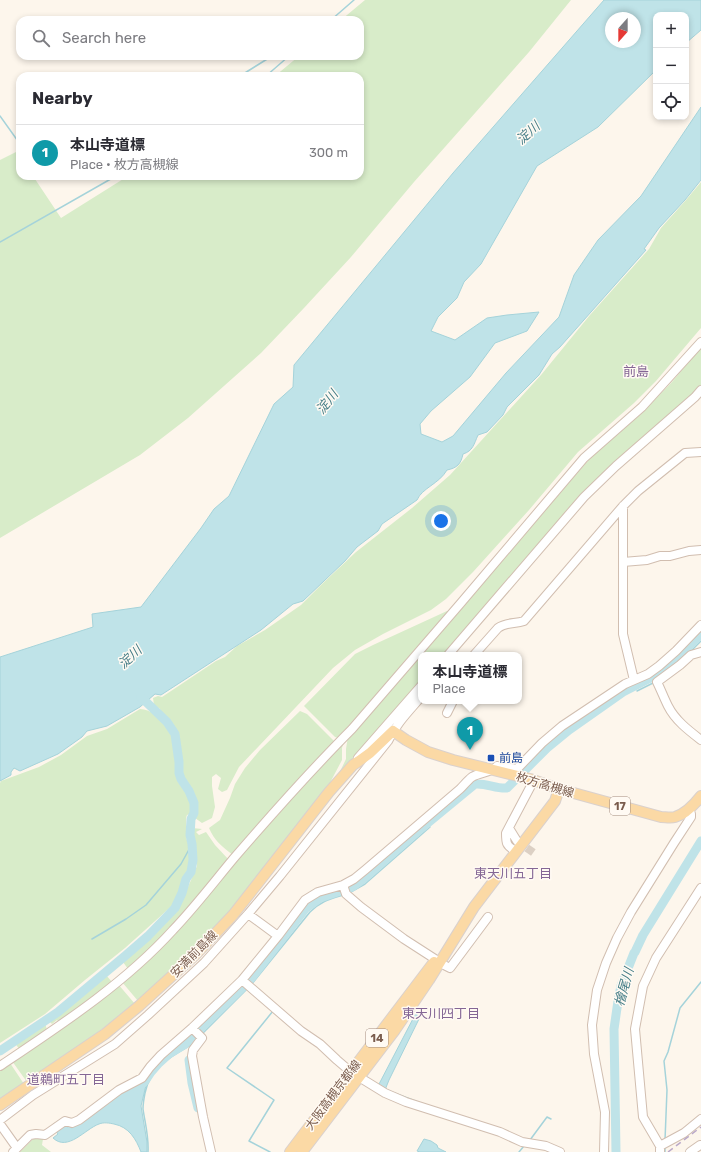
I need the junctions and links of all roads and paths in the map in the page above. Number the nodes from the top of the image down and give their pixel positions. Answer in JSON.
{"nodes":[{"id":1,"x":701,"y":342,"type":"edge"},
{"id":2,"x":701,"y":390,"type":"edge"},
{"id":3,"x":701,"y":452,"type":"edge"},
{"id":4,"x":623,"y":506,"type":"junction"},
{"id":5,"x":701,"y":550,"type":"edge"},
{"id":6,"x":623,"y":562,"type":"junction"},
{"id":7,"x":701,"y":625,"type":"edge"},
{"id":8,"x":419,"y":652,"type":"edge"},
{"id":9,"x":451,"y":652,"type":"edge"},
{"id":10,"x":477,"y":652,"type":"edge"},
{"id":11,"x":701,"y":652,"type":"edge"},
{"id":12,"x":418,"y":653,"type":"edge"},
{"id":13,"x":659,"y":666,"type":"junction"},
{"id":14,"x":666,"y":675,"type":"junction"},
{"id":15,"x":634,"y":680,"type":"junction"},
{"id":16,"x":418,"y":689,"type":"edge"},
{"id":17,"x":418,"y":700,"type":"edge"},
{"id":18,"x":451,"y":704,"type":"edge"},
{"id":19,"x":446,"y":713,"type":"dead end"},
{"id":20,"x":393,"y":731,"type":"junction"},
{"id":21,"x":701,"y":740,"type":"edge"},
{"id":22,"x":353,"y":765,"type":"junction"},
{"id":23,"x":520,"y":767,"type":"junction"},
{"id":24,"x":494,"y":770,"type":"junction"},
{"id":25,"x":532,"y":780,"type":"junction"},
{"id":26,"x":559,"y":790,"type":"junction"},
{"id":27,"x":701,"y":796,"type":"edge"},
{"id":28,"x":689,"y":809,"type":"junction"},
{"id":29,"x":509,"y":828,"type":"junction"},
{"id":30,"x":516,"y":840,"type":"tunnel mouth"},
{"id":31,"x":516,"y":851,"type":"junction"},
{"id":32,"x":343,"y":885,"type":"junction"},
{"id":33,"x":701,"y":888,"type":"edge"},
{"id":34,"x":248,"y":914,"type":"junction"},
{"id":35,"x":488,"y":917,"type":"dead end"},
{"id":36,"x":278,"y":936,"type":"junction"},
{"id":37,"x":437,"y":961,"type":"junction"},
{"id":38,"x":242,"y":980,"type":"junction"},
{"id":39,"x":193,"y":1029,"type":"junction"},
{"id":40,"x":0,"y":1066,"type":"edge"},
{"id":41,"x":355,"y":1074,"type":"junction"},
{"id":42,"x":0,"y":1105,"type":"edge"},
{"id":43,"x":701,"y":1119,"type":"edge"},
{"id":44,"x":0,"y":1120,"type":"edge"},
{"id":45,"x":0,"y":1124,"type":"edge"},
{"id":46,"x":701,"y":1145,"type":"edge"},
{"id":47,"x":660,"y":1149,"type":"edge"},
{"id":48,"x":15,"y":1150,"type":"edge"},
{"id":49,"x":212,"y":1152,"type":"edge"},
{"id":50,"x":290,"y":1152,"type":"edge"},
{"id":51,"x":302,"y":1152,"type":"edge"},
{"id":52,"x":560,"y":1152,"type":"edge"},
{"id":53,"x":604,"y":1152,"type":"edge"},
{"id":54,"x":690,"y":1152,"type":"edge"}],
"edges":[{"from":1,"to":8,"type":"street"},
{"from":2,"to":9,"type":"street"},
{"from":3,"to":4,"type":"street"},
{"from":4,"to":6,"type":"street"},
{"from":4,"to":10,"type":"street"},
{"from":5,"to":6,"type":"street"},
{"from":6,"to":15,"type":"street"},
{"from":7,"to":13,"type":"street"},
{"from":11,"to":14,"type":"street"},
{"from":12,"to":40,"type":"street"},
{"from":13,"to":14,"type":"street"},
{"from":13,"to":15,"type":"street"},
{"from":14,"to":21,"type":"street"},
{"from":15,"to":23,"type":"street"},
{"from":16,"to":22,"type":"street"},
{"from":17,"to":20,"type":"street"},
{"from":18,"to":19,"type":"street"},
{"from":20,"to":22,"type":"main road"},
{"from":20,"to":24,"type":"main road","name":"枚方高槻線","number":"17"},
{"from":20,"to":34,"type":"street"},
{"from":22,"to":42,"type":"main road","name":"安満前島線"},
{"from":23,"to":24,"type":"street"},
{"from":23,"to":25,"type":"street"},
{"from":24,"to":25,"type":"main road","name":"枚方高槻線","number":"17"},
{"from":24,"to":32,"type":"street"},
{"from":25,"to":26,"type":"main road","name":"枚方高槻線","number":"17"},
{"from":25,"to":29,"type":"street"},
{"from":26,"to":28,"type":"main road","name":"枚方高槻線","number":"17"},
{"from":26,"to":31,"type":"main road","name":"大阪高槻京都線","number":"14"},
{"from":27,"to":28,"type":"main road","name":"枚方高槻線","number":"17"},
{"from":28,"to":53,"type":"street"},
{"from":29,"to":30,"type":"street"},
{"from":29,"to":31,"type":"street"},
{"from":31,"to":37,"type":"main road","name":"大阪高槻京都線","number":"14"},
{"from":32,"to":36,"type":"street"},
{"from":32,"to":37,"type":"street"},
{"from":33,"to":47,"type":"street"},
{"from":34,"to":36,"type":"street"},
{"from":34,"to":44,"type":"street"},
{"from":35,"to":37,"type":"street"},
{"from":36,"to":38,"type":"street"},
{"from":37,"to":41,"type":"main road","name":"大阪高槻京都線","number":"14"},
{"from":38,"to":39,"type":"street"},
{"from":38,"to":41,"type":"street"},
{"from":39,"to":48,"type":"street"},
{"from":39,"to":49,"type":"street"},
{"from":41,"to":50,"type":"main road","name":"大阪高槻京都線","number":"14"},
{"from":41,"to":51,"type":"main road","name":"大阪高槻京都線","number":"14"},
{"from":41,"to":52,"type":"street"},
{"from":43,"to":47,"type":"street"},
{"from":45,"to":48,"type":"street"},
{"from":46,"to":54,"type":"street"}]}
